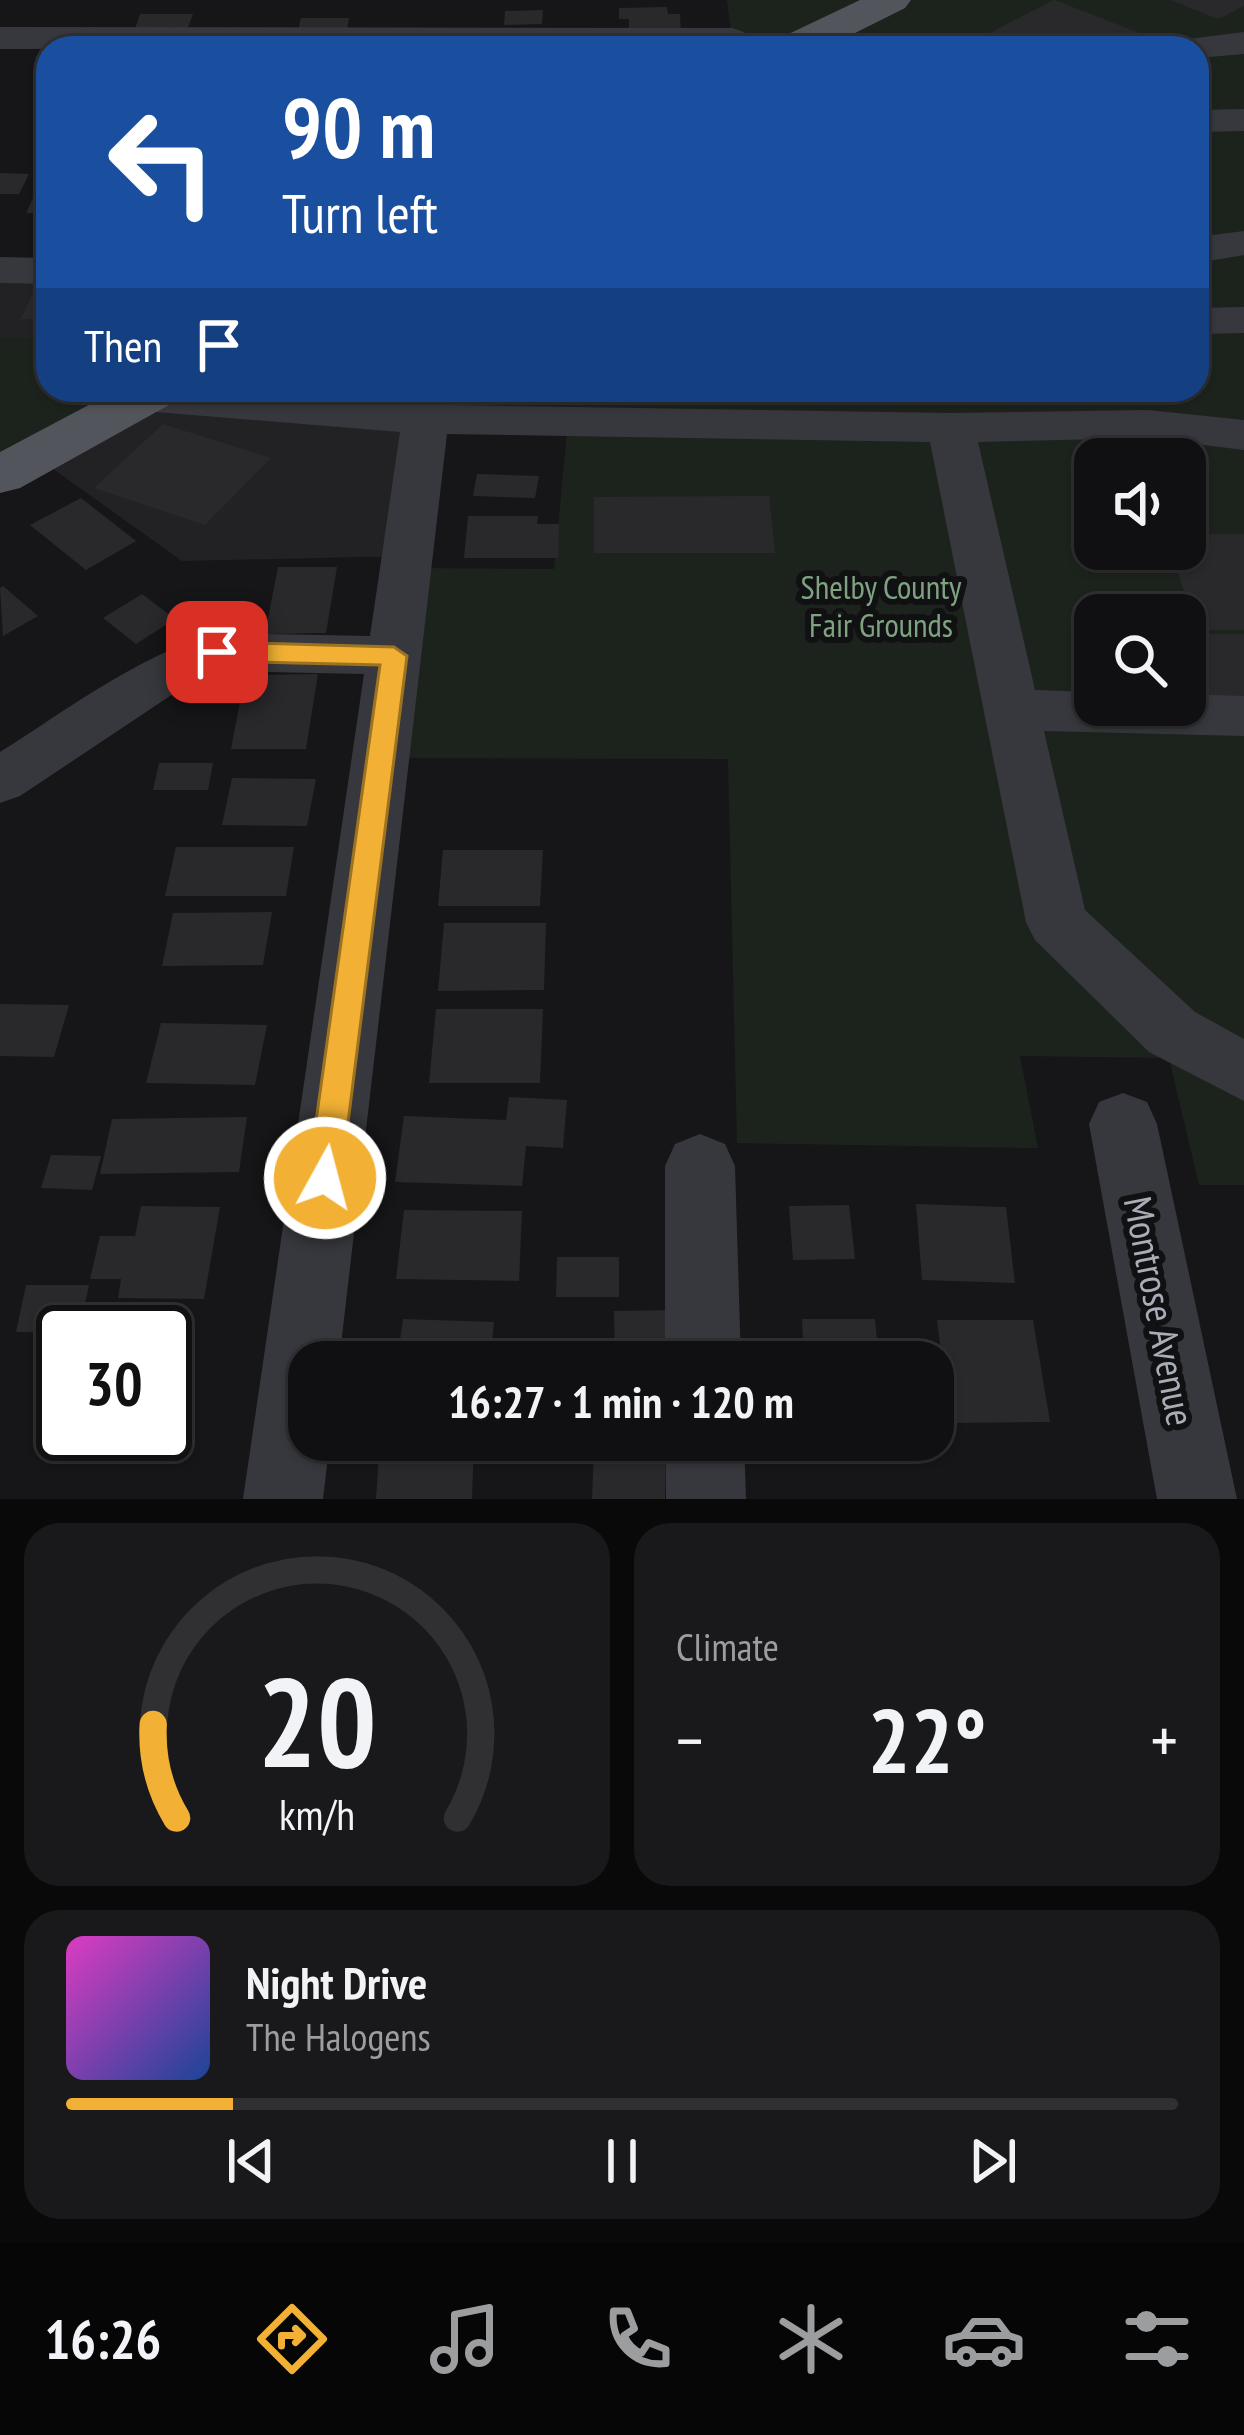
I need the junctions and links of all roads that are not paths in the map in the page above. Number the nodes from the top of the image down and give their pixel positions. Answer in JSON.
{"nodes":[{"id":1,"x":266,"y":0,"type":"edge"},
{"id":2,"x":489,"y":0,"type":"edge"},
{"id":3,"x":728,"y":0,"type":"edge"},
{"id":4,"x":891,"y":0,"type":"edge"},
{"id":5,"x":254,"y":36,"type":"edge"},
{"id":6,"x":486,"y":36,"type":"edge"},
{"id":7,"x":732,"y":36,"type":"edge"},
{"id":8,"x":818,"y":36,"type":"edge"},
{"id":9,"x":2,"y":41,"type":"edge"},
{"id":10,"x":36,"y":41,"type":"edge"},
{"id":11,"x":1244,"y":44,"type":"edge"},
{"id":12,"x":1209,"y":47,"type":"edge"},
{"id":13,"x":1209,"y":118,"type":"edge"},
{"id":14,"x":1244,"y":120,"type":"edge"},
{"id":15,"x":1244,"y":243,"type":"edge"},
{"id":16,"x":1209,"y":248,"type":"edge"},
{"id":17,"x":0,"y":270,"type":"edge"},
{"id":18,"x":36,"y":271,"type":"edge"},
{"id":19,"x":1244,"y":320,"type":"edge"},
{"id":20,"x":1209,"y":321,"type":"edge"},
{"id":21,"x":131,"y":402,"type":"edge"},
{"id":22,"x":380,"y":402,"type":"edge"},
{"id":23,"x":426,"y":404,"type":"edge"},
{"id":24,"x":777,"y":408,"type":"edge"},
{"id":25,"x":951,"y":428,"type":"junction"},
{"id":26,"x":1230,"y":431,"type":"edge"},
{"id":27,"x":0,"y":475,"type":"edge"},
{"id":28,"x":394,"y":656,"type":"junction"},
{"id":29,"x":1015,"y":710,"type":"junction"},
{"id":30,"x":1244,"y":716,"type":"edge"},
{"id":31,"x":0,"y":781,"type":"edge"},
{"id":32,"x":1244,"y":1072,"type":"edge"},
{"id":33,"x":1123,"y":1124,"type":"dead end"},
{"id":34,"x":700,"y":1166,"type":"dead end"},
{"id":35,"x":703,"y":1341,"type":"edge"},
{"id":36,"x":705,"y":1461,"type":"edge"},
{"id":37,"x":283,"y":1499,"type":"edge"},
{"id":38,"x":706,"y":1499,"type":"edge"},
{"id":39,"x":1197,"y":1499,"type":"edge"}],
"edges":[{"from":1,"to":5,"type":"street"},
{"from":2,"to":6,"type":"street"},
{"from":3,"to":7,"type":"street"},
{"from":4,"to":8,"type":"main road"},
{"from":9,"to":10,"type":"street"},
{"from":11,"to":12,"type":"street"},
{"from":13,"to":14,"type":"street"},
{"from":15,"to":16,"type":"street"},
{"from":17,"to":18,"type":"street"},
{"from":19,"to":20,"type":"street"},
{"from":21,"to":27,"type":"main road"},
{"from":22,"to":23,"type":"street"},
{"from":23,"to":24,"type":"street"},
{"from":23,"to":28,"type":"street"},
{"from":24,"to":25,"type":"street"},
{"from":25,"to":26,"type":"street"},
{"from":25,"to":29,"type":"street"},
{"from":28,"to":31,"type":"street"},
{"from":28,"to":37,"type":"street"},
{"from":29,"to":30,"type":"street"},
{"from":29,"to":32,"type":"street"},
{"from":33,"to":39,"type":"street","name":"Montrose Avenue"},
{"from":34,"to":35,"type":"street"},
{"from":36,"to":38,"type":"street"}]}
